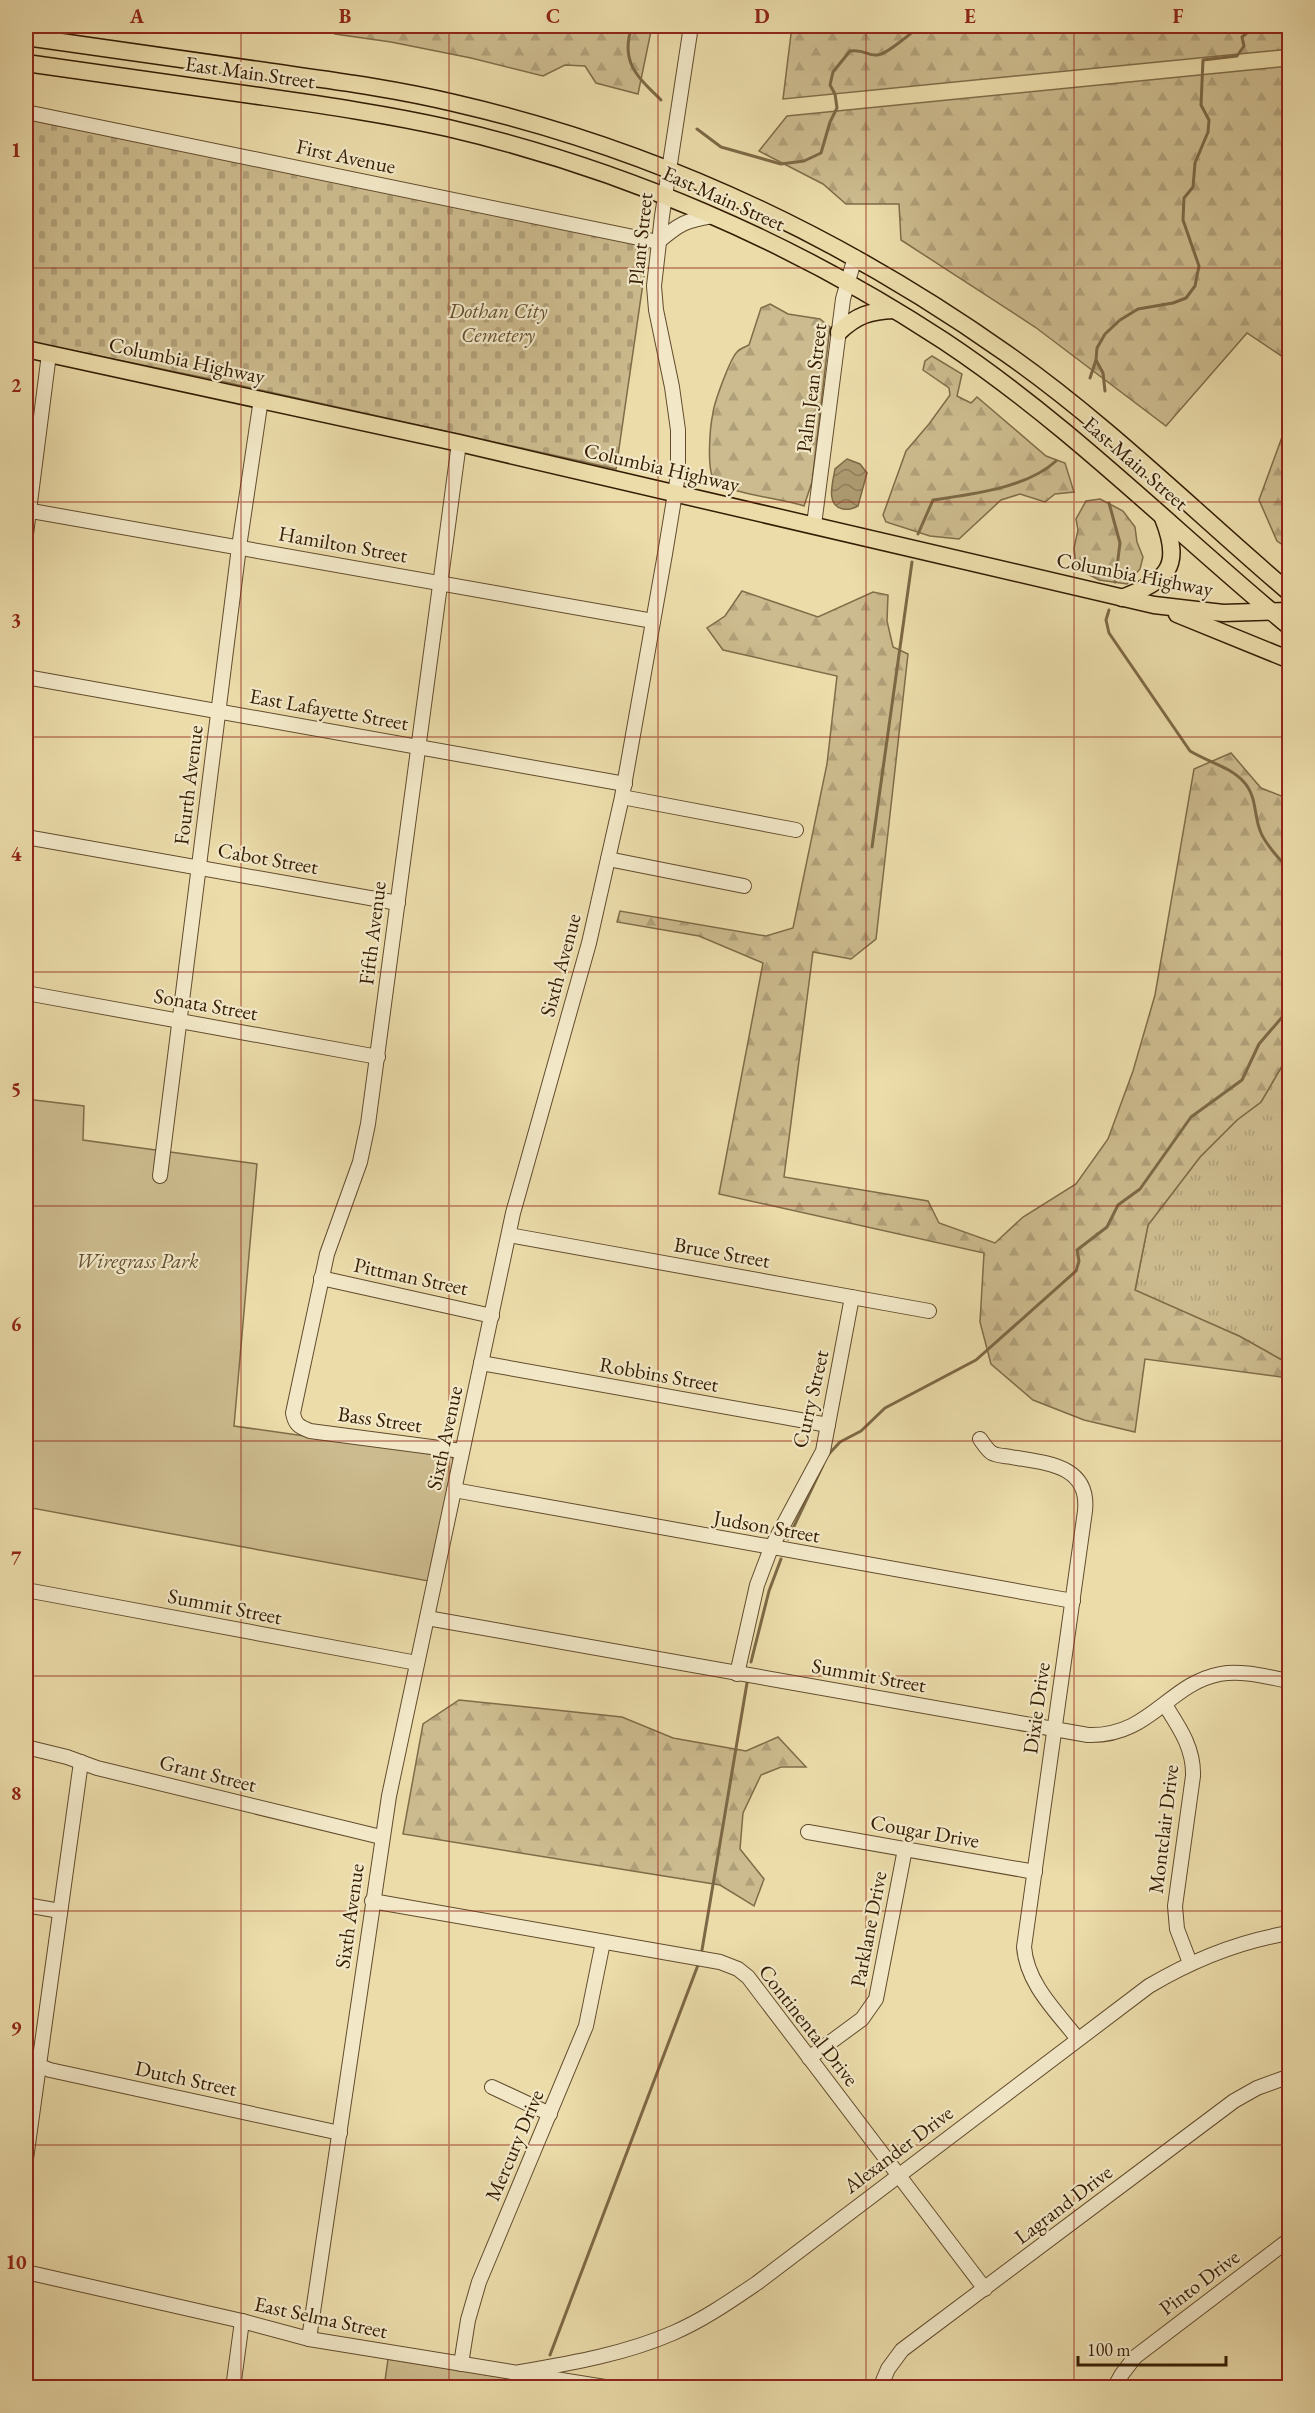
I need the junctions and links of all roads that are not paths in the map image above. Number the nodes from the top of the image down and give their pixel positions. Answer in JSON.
{"nodes":[{"id":1,"x":691,"y":26,"type":"edge"},
{"id":2,"x":26,"y":37,"type":"edge"},
{"id":3,"x":26,"y":63,"type":"edge"},
{"id":4,"x":26,"y":112,"type":"edge"},
{"id":5,"x":669,"y":170,"type":"junction"},
{"id":6,"x":665,"y":196,"type":"junction"},
{"id":7,"x":713,"y":216,"type":"junction"},
{"id":8,"x":658,"y":242,"type":"junction"},
{"id":9,"x":855,"y":257,"type":"junction"},
{"id":10,"x":846,"y":282,"type":"junction"},
{"id":11,"x":894,"y":310,"type":"junction"},
{"id":12,"x":839,"y":332,"type":"junction"},
{"id":13,"x":26,"y":349,"type":"edge"},
{"id":14,"x":49,"y":354,"type":"junction"},
{"id":15,"x":261,"y":399,"type":"junction"},
{"id":16,"x":459,"y":443,"type":"junction"},
{"id":17,"x":675,"y":493,"type":"junction"},
{"id":18,"x":27,"y":510,"type":"edge"},
{"id":19,"x":1161,"y":515,"type":"junction"},
{"id":20,"x":814,"y":525,"type":"junction"},
{"id":21,"x":26,"y":534,"type":"edge"},
{"id":22,"x":239,"y":547,"type":"junction"},
{"id":23,"x":665,"y":554,"type":"joint"},
{"id":24,"x":1267,"y":574,"type":"junction"},
{"id":25,"x":1290,"y":582,"type":"edge"},
{"id":26,"x":439,"y":583,"type":"junction"},
{"id":27,"x":1290,"y":592,"type":"edge"},
{"id":28,"x":1122,"y":598,"type":"junction"},
{"id":29,"x":1154,"y":605,"type":"junction"},
{"id":30,"x":1290,"y":611,"type":"edge"},
{"id":31,"x":1271,"y":612,"type":"junction"},
{"id":32,"x":653,"y":621,"type":"junction"},
{"id":33,"x":1290,"y":627,"type":"edge"},
{"id":34,"x":1290,"y":660,"type":"edge"},
{"id":35,"x":26,"y":677,"type":"edge"},
{"id":36,"x":219,"y":711,"type":"junction"},
{"id":37,"x":418,"y":746,"type":"junction"},
{"id":38,"x":624,"y":790,"type":"junction"},
{"id":39,"x":796,"y":830,"type":"dead end"},
{"id":40,"x":26,"y":837,"type":"edge"},
{"id":41,"x":608,"y":859,"type":"junction"},
{"id":42,"x":199,"y":867,"type":"junction"},
{"id":43,"x":744,"y":886,"type":"dead end"},
{"id":44,"x":398,"y":903,"type":"junction"},
{"id":45,"x":26,"y":993,"type":"edge"},
{"id":46,"x":179,"y":1020,"type":"junction"},
{"id":47,"x":378,"y":1057,"type":"junction"},
{"id":48,"x":160,"y":1176,"type":"dead end"},
{"id":49,"x":509,"y":1235,"type":"junction"},
{"id":50,"x":321,"y":1278,"type":"junction"},
{"id":51,"x":852,"y":1297,"type":"junction"},
{"id":52,"x":929,"y":1311,"type":"dead end"},
{"id":53,"x":492,"y":1316,"type":"junction"},
{"id":54,"x":482,"y":1363,"type":"junction"},
{"id":55,"x":295,"y":1422,"type":"joint"},
{"id":56,"x":828,"y":1425,"type":"junction"},
{"id":57,"x":980,"y":1439,"type":"dead end"},
{"id":58,"x":462,"y":1452,"type":"junction"},
{"id":59,"x":454,"y":1491,"type":"junction"},
{"id":60,"x":771,"y":1548,"type":"junction"},
{"id":61,"x":26,"y":1590,"type":"edge"},
{"id":62,"x":1073,"y":1601,"type":"junction"},
{"id":63,"x":427,"y":1618,"type":"junction"},
{"id":64,"x":417,"y":1664,"type":"junction"},
{"id":65,"x":737,"y":1674,"type":"junction"},
{"id":66,"x":1290,"y":1681,"type":"edge"},
{"id":67,"x":1165,"y":1705,"type":"junction"},
{"id":68,"x":1054,"y":1729,"type":"junction"},
{"id":69,"x":26,"y":1748,"type":"edge"},
{"id":70,"x":81,"y":1762,"type":"junction"},
{"id":71,"x":808,"y":1832,"type":"dead end"},
{"id":72,"x":381,"y":1837,"type":"junction"},
{"id":73,"x":905,"y":1849,"type":"junction"},
{"id":74,"x":1035,"y":1872,"type":"junction"},
{"id":75,"x":372,"y":1901,"type":"junction"},
{"id":76,"x":26,"y":1905,"type":"edge"},
{"id":77,"x":60,"y":1911,"type":"junction"},
{"id":78,"x":1290,"y":1933,"type":"edge"},
{"id":79,"x":603,"y":1942,"type":"junction"},
{"id":80,"x":1190,"y":1964,"type":"junction"},
{"id":81,"x":1077,"y":2038,"type":"junction"},
{"id":82,"x":809,"y":2058,"type":"junction"},
{"id":83,"x":32,"y":2063,"type":"edge"},
{"id":84,"x":1290,"y":2076,"type":"edge"},
{"id":85,"x":492,"y":2087,"type":"dead end"},
{"id":86,"x":550,"y":2114,"type":"junction"},
{"id":87,"x":340,"y":2133,"type":"junction"},
{"id":88,"x":26,"y":2158,"type":"edge"},
{"id":89,"x":897,"y":2175,"type":"junction"},
{"id":90,"x":1290,"y":2240,"type":"edge"},
{"id":91,"x":26,"y":2272,"type":"edge"},
{"id":92,"x":985,"y":2289,"type":"junction"},
{"id":93,"x":242,"y":2321,"type":"junction"},
{"id":94,"x":309,"y":2339,"type":"junction"},
{"id":95,"x":461,"y":2364,"type":"junction"},
{"id":96,"x":520,"y":2372,"type":"junction"},
{"id":97,"x":587,"y":2385,"type":"edge"},
{"id":98,"x":233,"y":2388,"type":"edge"},
{"id":99,"x":611,"y":2388,"type":"edge"},
{"id":100,"x":880,"y":2388,"type":"edge"},
{"id":101,"x":1114,"y":2388,"type":"edge"}],
"edges":[{"from":1,"to":5,"type":"street","name":"Plant Street"},
{"from":2,"to":5,"type":"main road","name":"East Main Street"},
{"from":3,"to":6,"type":"main road","name":"East Main Street"},
{"from":4,"to":8,"type":"street","name":"First Avenue"},
{"from":5,"to":6,"type":"street","name":"Plant Street"},
{"from":5,"to":9,"type":"main road","name":"East Main Street"},
{"from":6,"to":7,"type":"main road","name":"East Main Street"},
{"from":6,"to":8,"type":"street","name":"Plant Street"},
{"from":7,"to":8,"type":"street"},
{"from":7,"to":10,"type":"main road","name":"East Main Street"},
{"from":8,"to":17,"type":"street","name":"Plant Street"},
{"from":9,"to":10,"type":"street","name":"Palm Jean Street"},
{"from":9,"to":24,"type":"main road","name":"East Main Street"},
{"from":10,"to":11,"type":"main road","name":"East Main Street"},
{"from":10,"to":12,"type":"street","name":"Palm Jean Street"},
{"from":11,"to":12,"type":"main road"},
{"from":11,"to":19,"type":"main road","name":"East Main Street"},
{"from":12,"to":20,"type":"street","name":"Palm Jean Street"},
{"from":13,"to":14,"type":"main road","name":"Columbia Highway"},
{"from":14,"to":15,"type":"main road","name":"Columbia Highway"},
{"from":14,"to":18,"type":"street"},
{"from":15,"to":16,"type":"main road","name":"Columbia Highway"},
{"from":15,"to":22,"type":"street","name":"Fourth Avenue"},
{"from":16,"to":17,"type":"main road","name":"Columbia Highway"},
{"from":16,"to":26,"type":"street","name":"Fifth Avenue"},
{"from":17,"to":20,"type":"main road","name":"Columbia Highway"},
{"from":17,"to":23,"type":"street","name":"Plant Street"},
{"from":18,"to":21,"type":"street"},
{"from":18,"to":22,"type":"street","name":"Hamilton Street"},
{"from":19,"to":28,"type":"main road"},
{"from":19,"to":31,"type":"main road","name":"East Main Street"},
{"from":20,"to":28,"type":"main road","name":"Columbia Highway"},
{"from":22,"to":26,"type":"street","name":"Hamilton Street"},
{"from":22,"to":36,"type":"street","name":"Fourth Avenue"},
{"from":23,"to":32,"type":"street","name":"Sixth Avenue"},
{"from":24,"to":25,"type":"main road"},
{"from":24,"to":27,"type":"main road","name":"East Main Street"},
{"from":26,"to":32,"type":"street","name":"Hamilton Street"},
{"from":26,"to":37,"type":"street","name":"Fifth Avenue"},
{"from":28,"to":29,"type":"main road","name":"Columbia Highway"},
{"from":29,"to":31,"type":"main road","name":"Columbia Highway"},
{"from":29,"to":34,"type":"main road"},
{"from":30,"to":31,"type":"main road","name":"Columbia Highway"},
{"from":31,"to":33,"type":"main road","name":"East Main Street"},
{"from":32,"to":38,"type":"street","name":"Sixth Avenue"},
{"from":35,"to":36,"type":"street","name":"East Lafayette Street"},
{"from":36,"to":37,"type":"street","name":"East Lafayette Street"},
{"from":36,"to":42,"type":"street","name":"Fourth Avenue"},
{"from":37,"to":38,"type":"street","name":"East Lafayette Street"},
{"from":37,"to":44,"type":"street","name":"Fifth Avenue"},
{"from":38,"to":39,"type":"street","name":"East Lafayette Street"},
{"from":38,"to":41,"type":"street","name":"Sixth Avenue"},
{"from":40,"to":42,"type":"street","name":"Cabot Street"},
{"from":41,"to":43,"type":"street"},
{"from":41,"to":49,"type":"street","name":"Sixth Avenue"},
{"from":42,"to":44,"type":"street","name":"Cabot Street"},
{"from":42,"to":46,"type":"street","name":"Fourth Avenue"},
{"from":44,"to":47,"type":"street","name":"Fifth Avenue"},
{"from":45,"to":46,"type":"street","name":"Sonata Street"},
{"from":46,"to":47,"type":"street","name":"Sonata Street"},
{"from":46,"to":48,"type":"street","name":"Fourth Avenue"},
{"from":47,"to":50,"type":"street","name":"Fifth Avenue"},
{"from":49,"to":51,"type":"street","name":"Bruce Street"},
{"from":49,"to":53,"type":"street","name":"Sixth Avenue"},
{"from":50,"to":53,"type":"street","name":"Pittman Street"},
{"from":50,"to":55,"type":"street","name":"Fifth Avenue"},
{"from":51,"to":52,"type":"street","name":"Bruce Street"},
{"from":51,"to":56,"type":"street","name":"Curry Street"},
{"from":53,"to":54,"type":"street","name":"Sixth Avenue"},
{"from":54,"to":56,"type":"street","name":"Robbins Street"},
{"from":54,"to":58,"type":"street","name":"Sixth Avenue"},
{"from":55,"to":58,"type":"street","name":"Bass Street"},
{"from":56,"to":60,"type":"street","name":"Curry Street"},
{"from":57,"to":62,"type":"street","name":"Dixie Drive"},
{"from":58,"to":59,"type":"street","name":"Sixth Avenue"},
{"from":59,"to":60,"type":"street","name":"Judson Street"},
{"from":59,"to":63,"type":"street","name":"Sixth Avenue"},
{"from":60,"to":62,"type":"street","name":"Judson Street"},
{"from":60,"to":65,"type":"street","name":"Curry Street"},
{"from":61,"to":64,"type":"street","name":"Summit Street"},
{"from":62,"to":68,"type":"street","name":"Dixie Drive"},
{"from":63,"to":64,"type":"street","name":"Sixth Avenue"},
{"from":63,"to":65,"type":"street","name":"Summit Street"},
{"from":64,"to":72,"type":"street","name":"Sixth Avenue"},
{"from":65,"to":68,"type":"street","name":"Summit Street"},
{"from":66,"to":67,"type":"street","name":"Summit Street"},
{"from":67,"to":68,"type":"street","name":"Summit Street"},
{"from":67,"to":80,"type":"street","name":"Montclair Drive"},
{"from":68,"to":74,"type":"street","name":"Dixie Drive"},
{"from":69,"to":70,"type":"street","name":"Grant Street"},
{"from":70,"to":72,"type":"street","name":"Grant Street"},
{"from":70,"to":77,"type":"street"},
{"from":71,"to":73,"type":"street","name":"Cougar Drive"},
{"from":72,"to":75,"type":"street","name":"Sixth Avenue"},
{"from":73,"to":74,"type":"street","name":"Cougar Drive"},
{"from":73,"to":82,"type":"street","name":"Parklane Drive"},
{"from":74,"to":81,"type":"street","name":"Dixie Drive"},
{"from":75,"to":79,"type":"street","name":"Continental Drive"},
{"from":75,"to":87,"type":"street","name":"Sixth Avenue"},
{"from":76,"to":77,"type":"street"},
{"from":77,"to":83,"type":"street"},
{"from":78,"to":80,"type":"street","name":"Alexander Drive"},
{"from":79,"to":82,"type":"street","name":"Continental Drive"},
{"from":79,"to":86,"type":"street","name":"Mercury Drive"},
{"from":80,"to":81,"type":"street","name":"Alexander Drive"},
{"from":81,"to":89,"type":"street","name":"Alexander Drive"},
{"from":82,"to":89,"type":"street","name":"Continental Drive"},
{"from":83,"to":87,"type":"street","name":"Dutch Street"},
{"from":83,"to":88,"type":"street"},
{"from":84,"to":92,"type":"street","name":"Lagrand Drive"},
{"from":85,"to":86,"type":"street"},
{"from":86,"to":95,"type":"street","name":"Mercury Drive"},
{"from":87,"to":94,"type":"street","name":"Sixth Avenue"},
{"from":89,"to":92,"type":"street","name":"Continental Drive"},
{"from":89,"to":96,"type":"street","name":"Alexander Drive"},
{"from":90,"to":101,"type":"street","name":"Pinto Drive"},
{"from":91,"to":93,"type":"street","name":"East Selma Street"},
{"from":92,"to":100,"type":"street","name":"Lagrand Drive"},
{"from":93,"to":94,"type":"street","name":"East Selma Street"},
{"from":93,"to":98,"type":"street"},
{"from":94,"to":95,"type":"street","name":"East Selma Street"},
{"from":95,"to":96,"type":"street","name":"East Selma Street"},
{"from":96,"to":97,"type":"street","name":"East Selma Street"},
{"from":97,"to":99,"type":"street","name":"East Selma Street"}]}
